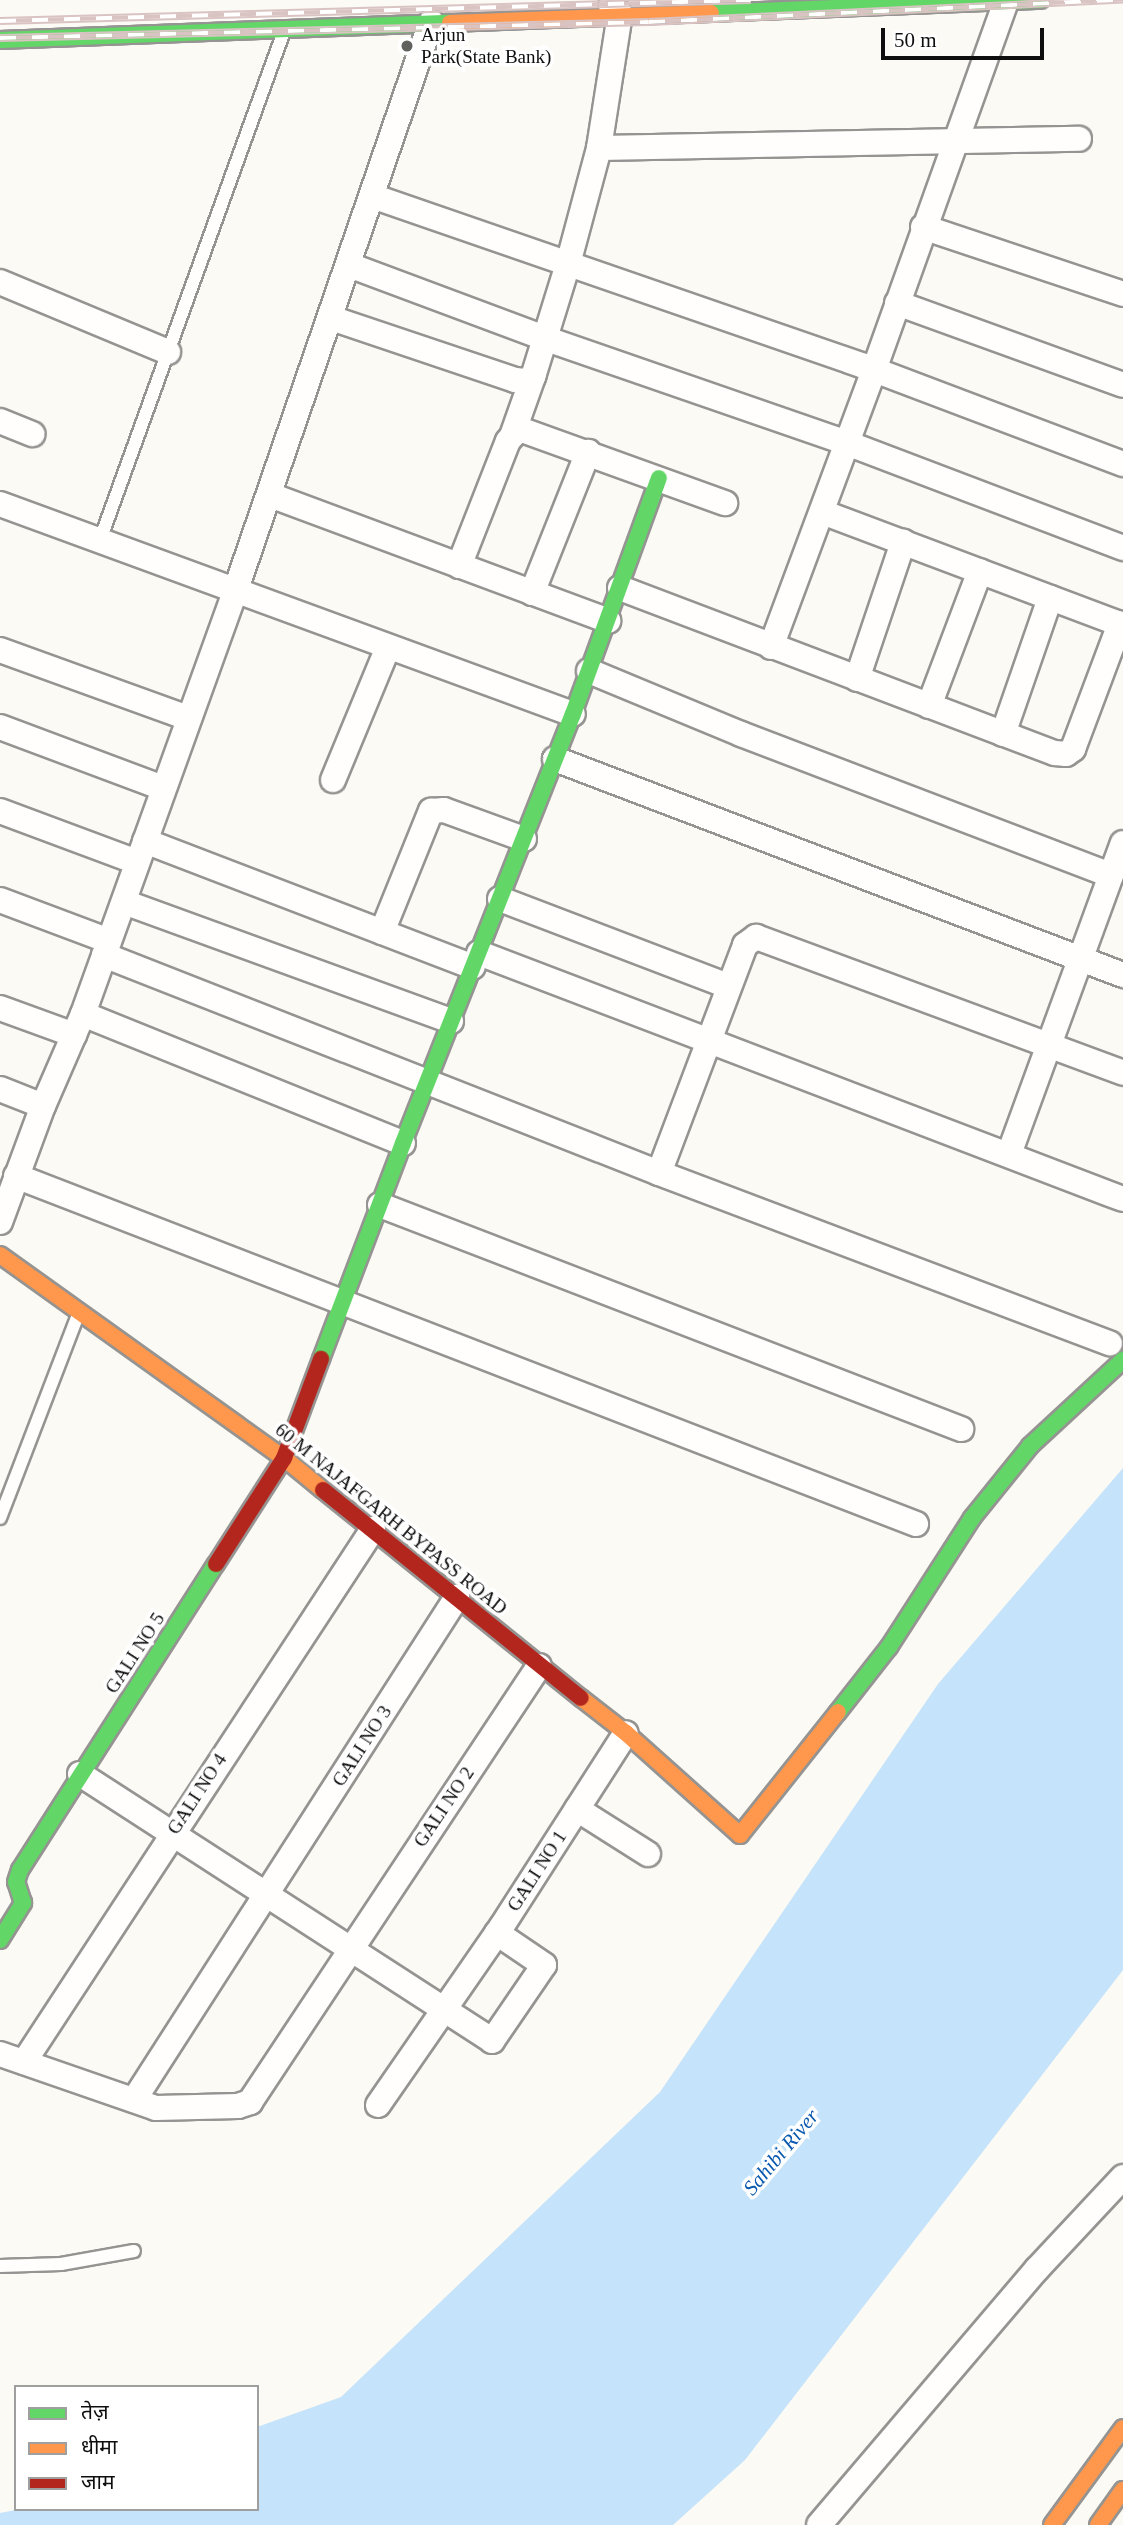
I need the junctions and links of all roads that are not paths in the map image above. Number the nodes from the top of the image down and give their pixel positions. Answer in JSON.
{"nodes":[{"id":1,"x":1041,"y":0,"type":"edge"},
{"id":2,"x":1006,"y":1,"type":"edge"},
{"id":3,"x":611,"y":7,"type":"edge"},
{"id":4,"x":432,"y":22,"type":"junction"},
{"id":5,"x":285,"y":28,"type":"junction"},
{"id":6,"x":0,"y":40,"type":"edge"},
{"id":7,"x":1079,"y":139,"type":"dead end"},
{"id":8,"x":954,"y":142,"type":"junction"},
{"id":9,"x":599,"y":148,"type":"junction"},
{"id":10,"x":372,"y":196,"type":"junction"},
{"id":11,"x":923,"y":227,"type":"junction"},
{"id":12,"x":568,"y":264,"type":"junction"},
{"id":13,"x":349,"y":265,"type":"junction"},
{"id":14,"x":0,"y":282,"type":"edge"},
{"id":15,"x":1123,"y":294,"type":"edge"},
{"id":16,"x":897,"y":303,"type":"junction"},
{"id":17,"x":331,"y":318,"type":"junction"},
{"id":18,"x":544,"y":338,"type":"junction"},
{"id":19,"x":168,"y":352,"type":"junction"},
{"id":20,"x":874,"y":370,"type":"junction"},
{"id":21,"x":534,"y":374,"type":"junction"},
{"id":22,"x":1123,"y":385,"type":"edge"},
{"id":23,"x":0,"y":421,"type":"edge"},
{"id":24,"x":33,"y":434,"type":"dead end"},
{"id":25,"x":512,"y":436,"type":"junction"},
{"id":26,"x":846,"y":443,"type":"junction"},
{"id":27,"x":588,"y":452,"type":"junction"},
{"id":28,"x":1123,"y":464,"type":"edge"},
{"id":29,"x":659,"y":478,"type":"junction"},
{"id":30,"x":270,"y":495,"type":"junction"},
{"id":31,"x":725,"y":503,"type":"dead end"},
{"id":32,"x":0,"y":504,"type":"edge"},
{"id":33,"x":822,"y":512,"type":"junction"},
{"id":34,"x":100,"y":540,"type":"junction"},
{"id":35,"x":903,"y":542,"type":"junction"},
{"id":36,"x":1123,"y":548,"type":"edge"},
{"id":37,"x":459,"y":566,"type":"junction"},
{"id":38,"x":980,"y":571,"type":"junction"},
{"id":39,"x":620,"y":588,"type":"junction"},
{"id":40,"x":235,"y":592,"type":"junction"},
{"id":41,"x":532,"y":593,"type":"junction"},
{"id":42,"x":1050,"y":598,"type":"junction"},
{"id":43,"x":608,"y":621,"type":"junction"},
{"id":44,"x":388,"y":647,"type":"junction"},
{"id":45,"x":771,"y":647,"type":"junction"},
{"id":46,"x":0,"y":650,"type":"edge"},
{"id":47,"x":589,"y":671,"type":"junction"},
{"id":48,"x":858,"y":679,"type":"junction"},
{"id":49,"x":929,"y":706,"type":"junction"},
{"id":50,"x":573,"y":714,"type":"junction"},
{"id":51,"x":188,"y":718,"type":"junction"},
{"id":52,"x":0,"y":727,"type":"edge"},
{"id":53,"x":1003,"y":734,"type":"junction"},
{"id":54,"x":555,"y":759,"type":"junction"},
{"id":55,"x":332,"y":780,"type":"dead end"},
{"id":56,"x":163,"y":788,"type":"junction"},
{"id":57,"x":0,"y":811,"type":"edge"},
{"id":58,"x":524,"y":839,"type":"junction"},
{"id":59,"x":1123,"y":843,"type":"edge"},
{"id":60,"x":141,"y":852,"type":"junction"},
{"id":61,"x":1111,"y":875,"type":"junction"},
{"id":62,"x":500,"y":899,"type":"junction"},
{"id":63,"x":0,"y":900,"type":"edge"},
{"id":64,"x":124,"y":902,"type":"junction"},
{"id":65,"x":382,"y":933,"type":"junction"},
{"id":66,"x":107,"y":948,"type":"junction"},
{"id":67,"x":1080,"y":959,"type":"junction"},
{"id":68,"x":476,"y":960,"type":"junction"},
{"id":69,"x":1123,"y":975,"type":"edge"},
{"id":70,"x":728,"y":986,"type":"junction"},
{"id":71,"x":0,"y":1008,"type":"edge"},
{"id":72,"x":451,"y":1021,"type":"junction"},
{"id":73,"x":78,"y":1025,"type":"junction"},
{"id":74,"x":709,"y":1038,"type":"junction"},
{"id":75,"x":1050,"y":1045,"type":"junction"},
{"id":76,"x":1123,"y":1073,"type":"edge"},
{"id":77,"x":427,"y":1081,"type":"junction"},
{"id":78,"x":0,"y":1089,"type":"edge"},
{"id":79,"x":43,"y":1105,"type":"junction"},
{"id":80,"x":403,"y":1143,"type":"junction"},
{"id":81,"x":1009,"y":1154,"type":"junction"},
{"id":82,"x":659,"y":1173,"type":"junction"},
{"id":83,"x":16,"y":1175,"type":"junction"},
{"id":84,"x":1123,"y":1199,"type":"edge"},
{"id":85,"x":380,"y":1205,"type":"junction"},
{"id":86,"x":0,"y":1222,"type":"edge"},
{"id":87,"x":0,"y":1255,"type":"edge"},
{"id":88,"x":342,"y":1300,"type":"junction"},
{"id":89,"x":79,"y":1312,"type":"junction"},
{"id":90,"x":1116,"y":1351,"type":"edge"},
{"id":91,"x":961,"y":1429,"type":"dead end"},
{"id":92,"x":284,"y":1458,"type":"junction"},
{"id":93,"x":0,"y":1518,"type":"edge"},
{"id":94,"x":916,"y":1524,"type":"dead end"},
{"id":95,"x":373,"y":1529,"type":"junction"},
{"id":96,"x":457,"y":1597,"type":"junction"},
{"id":97,"x":538,"y":1666,"type":"junction"},
{"id":98,"x":626,"y":1733,"type":"junction"},
{"id":99,"x":80,"y":1774,"type":"junction"},
{"id":100,"x":577,"y":1809,"type":"junction"},
{"id":101,"x":171,"y":1833,"type":"junction"},
{"id":102,"x":648,"y":1854,"type":"dead end"},
{"id":103,"x":267,"y":1895,"type":"junction"},
{"id":104,"x":497,"y":1933,"type":"junction"},
{"id":105,"x":0,"y":1940,"type":"edge"},
{"id":106,"x":350,"y":1949,"type":"junction"},
{"id":107,"x":445,"y":2008,"type":"junction"},
{"id":108,"x":0,"y":2054,"type":"edge"},
{"id":109,"x":24,"y":2062,"type":"junction"},
{"id":110,"x":134,"y":2100,"type":"junction"},
{"id":111,"x":378,"y":2105,"type":"dead end"},
{"id":112,"x":1123,"y":2177,"type":"edge"},
{"id":113,"x":134,"y":2251,"type":"dead end"},
{"id":114,"x":0,"y":2266,"type":"edge"},
{"id":115,"x":1123,"y":2428,"type":"edge"},
{"id":116,"x":1123,"y":2490,"type":"edge"},
{"id":117,"x":819,"y":2525,"type":"edge"},
{"id":118,"x":1052,"y":2525,"type":"edge"},
{"id":119,"x":1098,"y":2525,"type":"edge"}],
"edges":[{"from":1,"to":2,"type":"street"},
{"from":2,"to":3,"type":"street"},
{"from":2,"to":8,"type":"street"},
{"from":3,"to":4,"type":"street"},
{"from":3,"to":9,"type":"street"},
{"from":4,"to":5,"type":"street"},
{"from":4,"to":10,"type":"street"},
{"from":5,"to":6,"type":"street"},
{"from":5,"to":19,"type":"lane"},
{"from":7,"to":8,"type":"street"},
{"from":8,"to":9,"type":"street"},
{"from":8,"to":11,"type":"street"},
{"from":9,"to":12,"type":"street"},
{"from":10,"to":12,"type":"street"},
{"from":10,"to":13,"type":"street"},
{"from":11,"to":15,"type":"street"},
{"from":11,"to":16,"type":"street"},
{"from":12,"to":18,"type":"street"},
{"from":12,"to":20,"type":"street"},
{"from":13,"to":17,"type":"street"},
{"from":13,"to":18,"type":"street"},
{"from":14,"to":19,"type":"street"},
{"from":16,"to":20,"type":"street"},
{"from":16,"to":22,"type":"street"},
{"from":17,"to":21,"type":"street"},
{"from":17,"to":30,"type":"street"},
{"from":18,"to":21,"type":"street"},
{"from":18,"to":26,"type":"street"},
{"from":19,"to":34,"type":"lane"},
{"from":20,"to":26,"type":"street"},
{"from":20,"to":28,"type":"street"},
{"from":21,"to":25,"type":"street"},
{"from":23,"to":24,"type":"street"},
{"from":25,"to":27,"type":"street"},
{"from":25,"to":37,"type":"street"},
{"from":26,"to":33,"type":"street"},
{"from":26,"to":36,"type":"street"},
{"from":27,"to":29,"type":"street"},
{"from":27,"to":41,"type":"street"},
{"from":29,"to":31,"type":"street"},
{"from":29,"to":39,"type":"street","name":"GALI NO 5"},
{"from":30,"to":37,"type":"street"},
{"from":30,"to":40,"type":"street"},
{"from":32,"to":34,"type":"street"},
{"from":33,"to":35,"type":"street"},
{"from":33,"to":45,"type":"street"},
{"from":34,"to":40,"type":"street"},
{"from":35,"to":38,"type":"street"},
{"from":35,"to":48,"type":"street"},
{"from":37,"to":41,"type":"street"},
{"from":38,"to":42,"type":"street"},
{"from":38,"to":49,"type":"street"},
{"from":39,"to":43,"type":"street","name":"GALI NO 5"},
{"from":39,"to":45,"type":"street"},
{"from":40,"to":44,"type":"street"},
{"from":40,"to":51,"type":"street"},
{"from":41,"to":43,"type":"street"},
{"from":42,"to":53,"type":"street"},
{"from":42,"to":53,"type":"street"},
{"from":43,"to":47,"type":"street","name":"GALI NO 5"},
{"from":44,"to":50,"type":"street"},
{"from":44,"to":55,"type":"street"},
{"from":45,"to":48,"type":"street"},
{"from":46,"to":51,"type":"street"},
{"from":47,"to":50,"type":"street","name":"GALI NO 5"},
{"from":47,"to":61,"type":"street"},
{"from":48,"to":49,"type":"street"},
{"from":49,"to":53,"type":"street"},
{"from":50,"to":54,"type":"street","name":"GALI NO 5"},
{"from":51,"to":56,"type":"street"},
{"from":52,"to":56,"type":"street"},
{"from":54,"to":58,"type":"street","name":"GALI NO 5"},
{"from":54,"to":67,"type":"street"},
{"from":56,"to":60,"type":"street"},
{"from":57,"to":60,"type":"street"},
{"from":58,"to":62,"type":"street","name":"GALI NO 5"},
{"from":58,"to":65,"type":"street"},
{"from":59,"to":61,"type":"street"},
{"from":60,"to":64,"type":"street"},
{"from":60,"to":65,"type":"street"},
{"from":61,"to":67,"type":"street"},
{"from":62,"to":68,"type":"street","name":"GALI NO 5"},
{"from":62,"to":70,"type":"street"},
{"from":63,"to":66,"type":"street"},
{"from":64,"to":66,"type":"street"},
{"from":64,"to":72,"type":"street"},
{"from":65,"to":68,"type":"street"},
{"from":66,"to":73,"type":"street"},
{"from":66,"to":77,"type":"street"},
{"from":67,"to":69,"type":"street"},
{"from":67,"to":75,"type":"street"},
{"from":68,"to":72,"type":"street","name":"GALI NO 5"},
{"from":68,"to":74,"type":"street"},
{"from":70,"to":74,"type":"street"},
{"from":70,"to":75,"type":"street"},
{"from":71,"to":73,"type":"street"},
{"from":72,"to":77,"type":"street","name":"GALI NO 5"},
{"from":73,"to":79,"type":"street"},
{"from":73,"to":80,"type":"street"},
{"from":74,"to":81,"type":"street"},
{"from":74,"to":82,"type":"street"},
{"from":75,"to":76,"type":"street"},
{"from":75,"to":81,"type":"street"},
{"from":77,"to":80,"type":"street","name":"GALI NO 5"},
{"from":77,"to":82,"type":"street"},
{"from":78,"to":79,"type":"street"},
{"from":79,"to":83,"type":"street"},
{"from":80,"to":85,"type":"street","name":"GALI NO 5"},
{"from":81,"to":84,"type":"street"},
{"from":82,"to":90,"type":"street"},
{"from":83,"to":86,"type":"street"},
{"from":83,"to":88,"type":"street"},
{"from":85,"to":88,"type":"street","name":"GALI NO 5"},
{"from":85,"to":91,"type":"street"},
{"from":87,"to":89,"type":"street","name":"60 M NAJAFGARH BYPASS ROAD"},
{"from":88,"to":92,"type":"street","name":"GALI NO 5"},
{"from":88,"to":94,"type":"street"},
{"from":89,"to":92,"type":"street","name":"60 M NAJAFGARH BYPASS ROAD"},
{"from":89,"to":93,"type":"lane"},
{"from":90,"to":98,"type":"street","name":"60 M NAJAFGARH BYPASS ROAD"},
{"from":92,"to":95,"type":"street","name":"60 M NAJAFGARH BYPASS ROAD"},
{"from":92,"to":99,"type":"street","name":"GALI NO 5"},
{"from":95,"to":96,"type":"street","name":"60 M NAJAFGARH BYPASS ROAD"},
{"from":95,"to":101,"type":"street","name":"GALI NO 4"},
{"from":96,"to":97,"type":"street","name":"60 M NAJAFGARH BYPASS ROAD"},
{"from":96,"to":103,"type":"street","name":"GALI NO 3"},
{"from":97,"to":98,"type":"street","name":"60 M NAJAFGARH BYPASS ROAD"},
{"from":97,"to":106,"type":"street","name":"GALI NO 2"},
{"from":98,"to":100,"type":"street","name":"GALI NO 1"},
{"from":99,"to":101,"type":"street"},
{"from":99,"to":105,"type":"street","name":"GALI NO 5"},
{"from":100,"to":102,"type":"street","name":"GALI NO 1"},
{"from":100,"to":104,"type":"street","name":"GALI NO 1"},
{"from":101,"to":103,"type":"street"},
{"from":101,"to":109,"type":"street","name":"GALI NO 4"},
{"from":103,"to":106,"type":"street"},
{"from":103,"to":110,"type":"street","name":"GALI NO 3"},
{"from":104,"to":107,"type":"street","name":"GALI NO 1"},
{"from":104,"to":107,"type":"street"},
{"from":106,"to":107,"type":"street"},
{"from":106,"to":110,"type":"street","name":"GALI NO 2"},
{"from":107,"to":111,"type":"street","name":"GALI NO 1"},
{"from":108,"to":109,"type":"street"},
{"from":109,"to":110,"type":"street"},
{"from":112,"to":117,"type":"street"},
{"from":113,"to":114,"type":"lane"},
{"from":115,"to":118,"type":"street"},
{"from":116,"to":119,"type":"street"}]}
